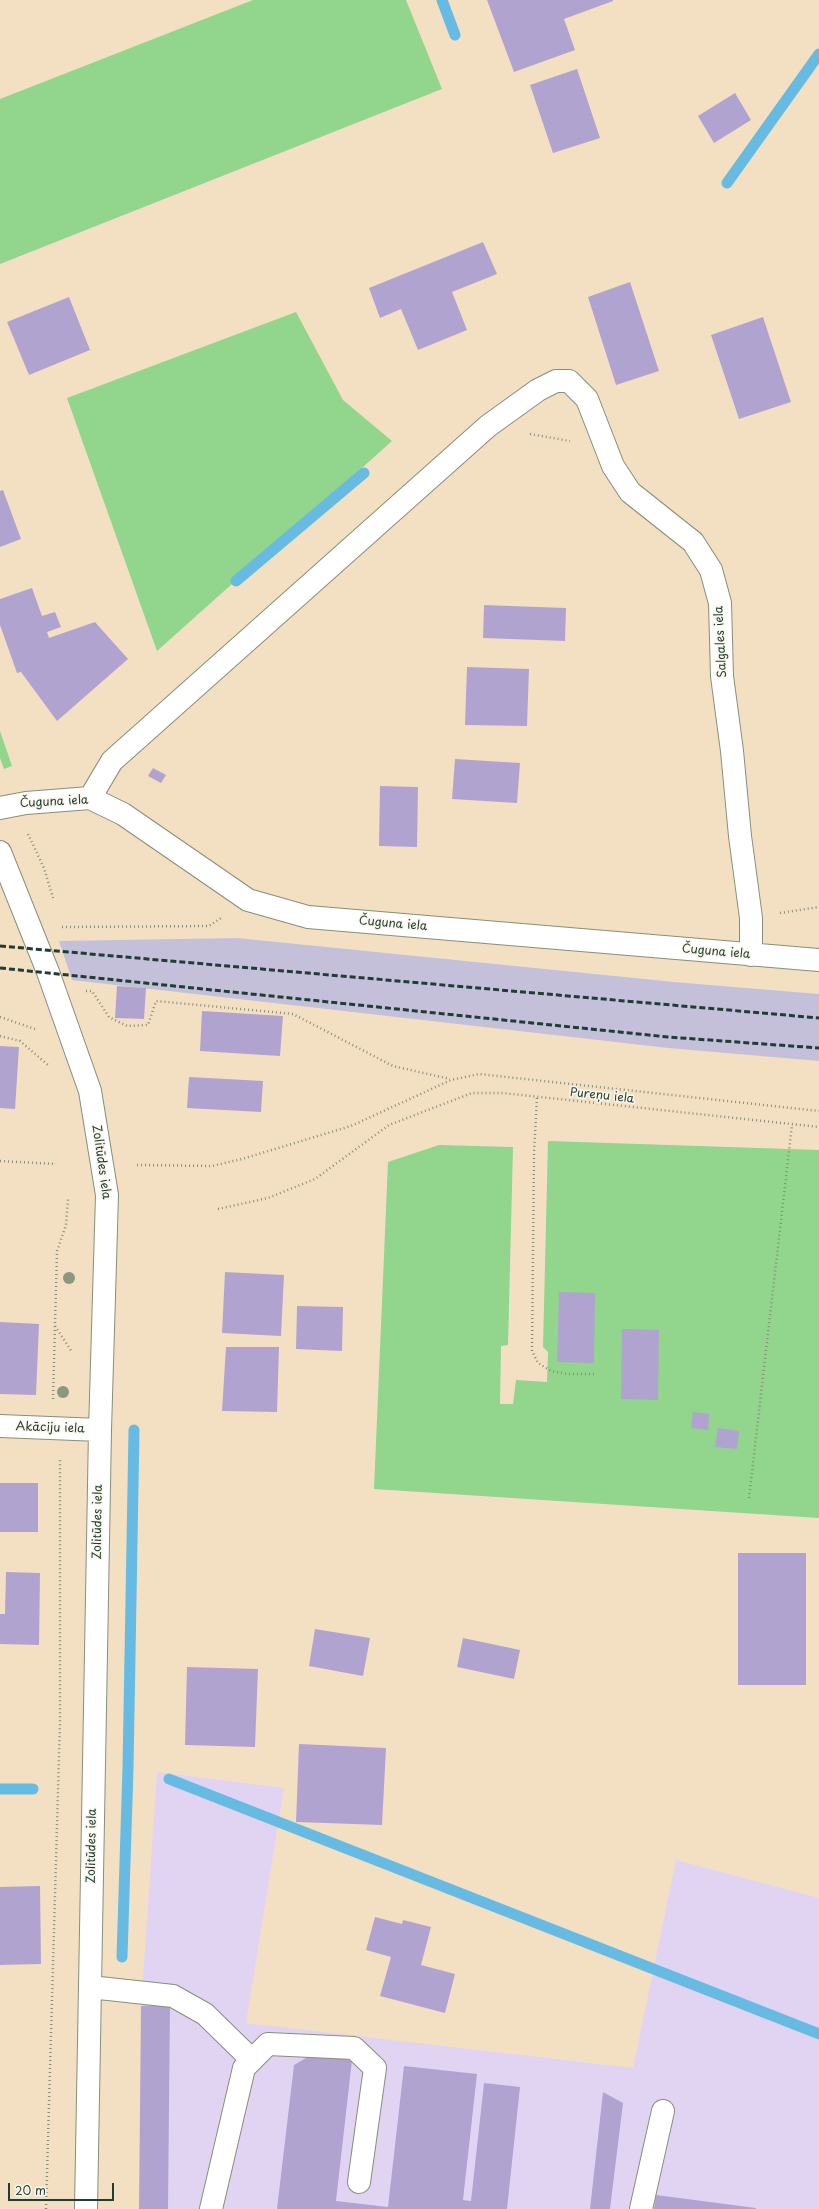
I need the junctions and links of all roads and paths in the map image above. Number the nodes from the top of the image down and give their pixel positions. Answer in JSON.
{"nodes":[{"id":1,"x":488,"y":426,"type":"junction"},
{"id":2,"x":605,"y":448,"type":"junction"},
{"id":3,"x":90,"y":798,"type":"junction"},
{"id":4,"x":0,"y":808,"type":"edge"},
{"id":5,"x":2,"y":865,"type":"edge"},
{"id":6,"x":248,"y":900,"type":"junction"},
{"id":7,"x":819,"y":907,"type":"edge"},
{"id":8,"x":751,"y":918,"type":"junction"},
{"id":9,"x":61,"y":927,"type":"dead end"},
{"id":10,"x":751,"y":955,"type":"junction"},
{"id":11,"x":819,"y":960,"type":"edge"},
{"id":12,"x":53,"y":987,"type":"junction"},
{"id":13,"x":0,"y":1017,"type":"edge"},
{"id":14,"x":42,"y":1031,"type":"dead end"},
{"id":15,"x":0,"y":1036,"type":"edge"},
{"id":16,"x":52,"y":1068,"type":"dead end"},
{"id":17,"x":451,"y":1080,"type":"junction"},
{"id":18,"x":537,"y":1098,"type":"junction"},
{"id":19,"x":819,"y":1111,"type":"edge"},
{"id":20,"x":792,"y":1125,"type":"junction"},
{"id":21,"x":819,"y":1127,"type":"edge"},
{"id":22,"x":0,"y":1161,"type":"edge"},
{"id":23,"x":56,"y":1164,"type":"dead end"},
{"id":24,"x":137,"y":1165,"type":"dead end"},
{"id":25,"x":68,"y":1199,"type":"dead end"},
{"id":26,"x":218,"y":1209,"type":"dead end"},
{"id":27,"x":54,"y":1326,"type":"junction"},
{"id":28,"x":73,"y":1354,"type":"dead end"},
{"id":29,"x":596,"y":1374,"type":"dead end"},
{"id":30,"x":0,"y":1426,"type":"edge"},
{"id":31,"x":60,"y":1428,"type":"junction"},
{"id":32,"x":100,"y":1430,"type":"junction"},
{"id":33,"x":749,"y":1498,"type":"dead end"},
{"id":34,"x":90,"y":1987,"type":"junction"},
{"id":35,"x":252,"y":2060,"type":"junction"},
{"id":36,"x":663,"y":2111,"type":"dead end"},
{"id":37,"x":359,"y":2182,"type":"dead end"},
{"id":38,"x":46,"y":2209,"type":"edge"},
{"id":39,"x":86,"y":2209,"type":"edge"},
{"id":40,"x":211,"y":2209,"type":"edge"},
{"id":41,"x":641,"y":2209,"type":"edge"}],
"edges":[{"from":1,"to":2,"type":"path"},
{"from":1,"to":2,"type":"street","name":"Salgales iela"},
{"from":1,"to":3,"type":"street"},
{"from":2,"to":8,"type":"street","name":"Salgales iela"},
{"from":3,"to":4,"type":"street","name":"Čuguna iela"},
{"from":3,"to":6,"type":"street","name":"Čuguna iela"},
{"from":5,"to":12,"type":"street","name":"Zolitūdes iela"},
{"from":6,"to":9,"type":"path"},
{"from":6,"to":10,"type":"street","name":"Čuguna iela"},
{"from":7,"to":8,"type":"path"},
{"from":8,"to":10,"type":"street","name":"Salgales iela"},
{"from":10,"to":11,"type":"street","name":"Čuguna iela"},
{"from":12,"to":17,"type":"path"},
{"from":12,"to":32,"type":"street","name":"Zolitūdes iela"},
{"from":13,"to":14,"type":"path"},
{"from":15,"to":16,"type":"path"},
{"from":17,"to":19,"type":"path"},
{"from":17,"to":24,"type":"path"},
{"from":18,"to":20,"type":"path","name":"Pureņu iela"},
{"from":18,"to":26,"type":"path","name":"Pureņu iela"},
{"from":18,"to":29,"type":"path"},
{"from":20,"to":21,"type":"path","name":"Pureņu iela"},
{"from":20,"to":33,"type":"path"},
{"from":22,"to":23,"type":"path"},
{"from":25,"to":27,"type":"path"},
{"from":27,"to":28,"type":"path"},
{"from":27,"to":31,"type":"path"},
{"from":30,"to":31,"type":"street","name":"Akāciju iela"},
{"from":31,"to":32,"type":"street","name":"Akāciju iela"},
{"from":31,"to":38,"type":"path"},
{"from":32,"to":34,"type":"street","name":"Zolitūdes iela"},
{"from":34,"to":35,"type":"street"},
{"from":34,"to":39,"type":"street","name":"Zolitūdes iela"},
{"from":35,"to":37,"type":"street"},
{"from":35,"to":40,"type":"street"},
{"from":36,"to":41,"type":"street"}]}
